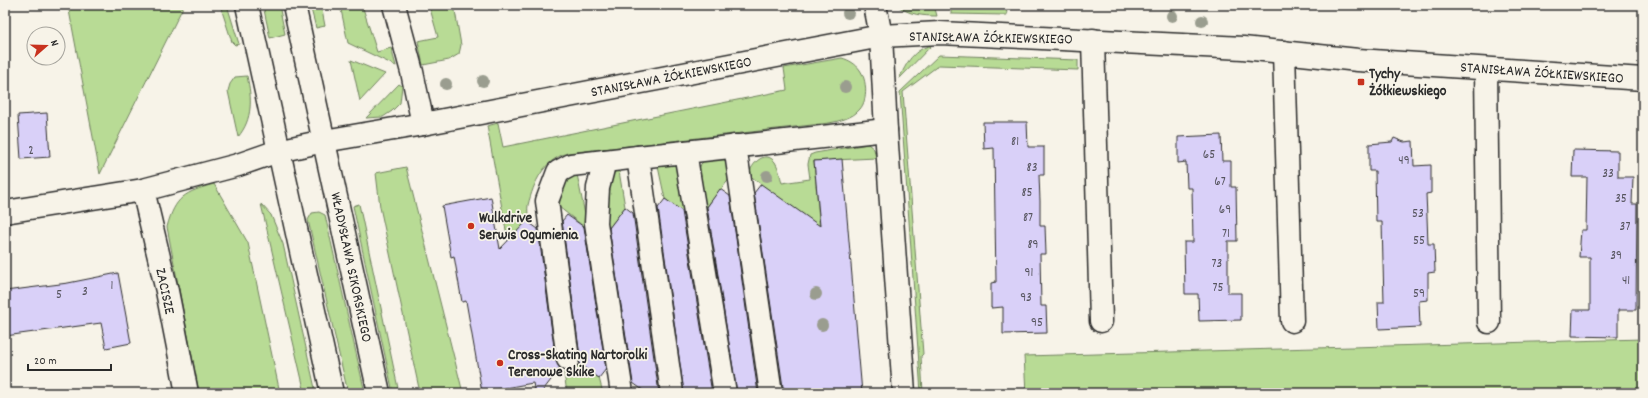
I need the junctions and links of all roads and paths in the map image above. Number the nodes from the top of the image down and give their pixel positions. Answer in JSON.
{"nodes":[{"id":1,"x":247,"y":5,"type":"edge"},
{"id":2,"x":294,"y":5,"type":"edge"},
{"id":3,"x":394,"y":5,"type":"edge"},
{"id":4,"x":875,"y":5,"type":"edge"},
{"id":5,"x":881,"y":36,"type":"junction"},
{"id":6,"x":1093,"y":40,"type":"junction"},
{"id":7,"x":1284,"y":52,"type":"junction"},
{"id":8,"x":1486,"y":69,"type":"junction"},
{"id":9,"x":1643,"y":79,"type":"edge"},
{"id":10,"x":423,"y":124,"type":"junction"},
{"id":11,"x":886,"y":130,"type":"junction"},
{"id":12,"x":324,"y":141,"type":"junction"},
{"id":13,"x":735,"y":146,"type":"junction"},
{"id":14,"x":278,"y":151,"type":"junction"},
{"id":15,"x":685,"y":152,"type":"junction"},
{"id":16,"x":638,"y":157,"type":"junction"},
{"id":17,"x":605,"y":161,"type":"junction"},
{"id":18,"x":143,"y":190,"type":"junction"},
{"id":19,"x":5,"y":212,"type":"edge"},
{"id":20,"x":1101,"y":320,"type":"dead end"},
{"id":21,"x":1292,"y":321,"type":"dead end"},
{"id":22,"x":1489,"y":322,"type":"dead end"},
{"id":23,"x":568,"y":359,"type":"dead end"},
{"id":24,"x":187,"y":393,"type":"edge"},
{"id":25,"x":332,"y":393,"type":"edge"},
{"id":26,"x":379,"y":393,"type":"edge"},
{"id":27,"x":622,"y":393,"type":"edge"},
{"id":28,"x":672,"y":393,"type":"edge"},
{"id":29,"x":724,"y":393,"type":"edge"},
{"id":30,"x":771,"y":393,"type":"edge"},
{"id":31,"x":904,"y":393,"type":"edge"}],
"edges":[{"from":1,"to":14,"type":"street"},
{"from":2,"to":12,"type":"street","name":"WŁADYSŁAWA SIKORSKIEGO"},
{"from":3,"to":10,"type":"street"},
{"from":4,"to":5,"type":"street"},
{"from":5,"to":6,"type":"street","name":"STANISŁAWA ŻÓŁKIEWSKIEGO"},
{"from":5,"to":10,"type":"street","name":"STANISŁAWA ŻÓŁKIEWSKIEGO"},
{"from":5,"to":11,"type":"street"},
{"from":6,"to":7,"type":"street","name":"STANISŁAWA ŻÓŁKIEWSKIEGO"},
{"from":6,"to":20,"type":"street"},
{"from":7,"to":8,"type":"street","name":"STANISŁAWA ŻÓŁKIEWSKIEGO"},
{"from":7,"to":21,"type":"street"},
{"from":8,"to":9,"type":"street","name":"STANISŁAWA ŻÓŁKIEWSKIEGO"},
{"from":8,"to":22,"type":"street"},
{"from":10,"to":12,"type":"street","name":"STANISŁAWA ŻÓŁKIEWSKIEGO"},
{"from":11,"to":13,"type":"street"},
{"from":11,"to":31,"type":"street"},
{"from":12,"to":14,"type":"street"},
{"from":12,"to":26,"type":"street","name":"WŁADYSŁAWA SIKORSKIEGO"},
{"from":13,"to":15,"type":"street"},
{"from":13,"to":30,"type":"street"},
{"from":14,"to":18,"type":"street"},
{"from":14,"to":25,"type":"street"},
{"from":15,"to":16,"type":"street"},
{"from":15,"to":29,"type":"street"},
{"from":16,"to":17,"type":"street"},
{"from":16,"to":28,"type":"street"},
{"from":17,"to":23,"type":"street"},
{"from":17,"to":27,"type":"street"},
{"from":18,"to":19,"type":"street"},
{"from":18,"to":24,"type":"street","name":"ZACISZE"}]}
